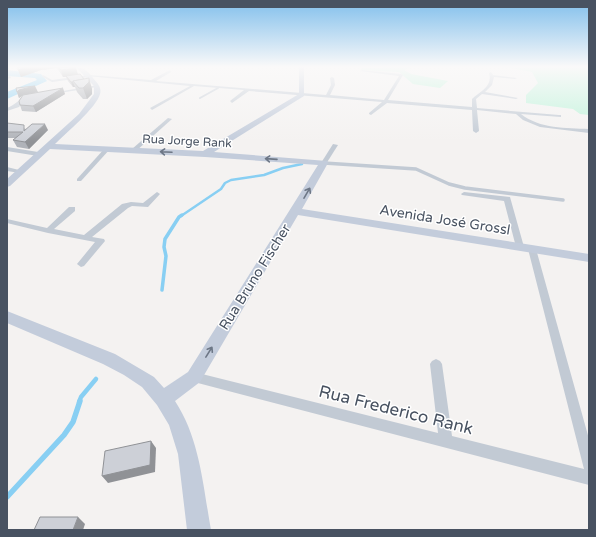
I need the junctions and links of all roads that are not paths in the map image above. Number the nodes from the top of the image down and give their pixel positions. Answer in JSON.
{"nodes":[{"id":1,"x":53,"y":92,"type":"edge"},
{"id":2,"x":96,"y":92,"type":"edge"},
{"id":3,"x":181,"y":92,"type":"edge"},
{"id":4,"x":211,"y":92,"type":"edge"},
{"id":5,"x":245,"y":92,"type":"edge"},
{"id":6,"x":270,"y":92,"type":"edge"},
{"id":7,"x":329,"y":92,"type":"edge"},
{"id":8,"x":391,"y":92,"type":"edge"},
{"id":9,"x":482,"y":93,"type":"joint"},
{"id":10,"x":46,"y":94,"type":"edge"},
{"id":11,"x":302,"y":95,"type":"junction"},
{"id":12,"x":31,"y":96,"type":"edge"},
{"id":13,"x":327,"y":97,"type":"junction"},
{"id":14,"x":200,"y":98,"type":"dead end"},
{"id":15,"x":516,"y":98,"type":"dead end"},
{"id":16,"x":232,"y":102,"type":"dead end"},
{"id":17,"x":385,"y":102,"type":"junction"},
{"id":18,"x":152,"y":109,"type":"dead end"},
{"id":19,"x":7,"y":110,"type":"edge"},
{"id":20,"x":474,"y":110,"type":"junction"},
{"id":21,"x":371,"y":114,"type":"dead end"},
{"id":22,"x":518,"y":114,"type":"junction"},
{"id":23,"x":559,"y":116,"type":"dead end"},
{"id":24,"x":170,"y":119,"type":"dead end"},
{"id":25,"x":476,"y":131,"type":"dead end"},
{"id":26,"x":589,"y":131,"type":"edge"},
{"id":27,"x":335,"y":145,"type":"dead end"},
{"id":28,"x":47,"y":146,"type":"junction"},
{"id":29,"x":7,"y":149,"type":"edge"},
{"id":30,"x":107,"y":149,"type":"junction"},
{"id":31,"x":134,"y":150,"type":"junction"},
{"id":32,"x":38,"y":154,"type":"junction"},
{"id":33,"x":205,"y":154,"type":"junction"},
{"id":34,"x":324,"y":163,"type":"junction"},
{"id":35,"x":7,"y":169,"type":"edge"},
{"id":36,"x":20,"y":171,"type":"junction"},
{"id":37,"x":79,"y":180,"type":"dead end"},
{"id":38,"x":7,"y":184,"type":"edge"},
{"id":39,"x":157,"y":194,"type":"dead end"},
{"id":40,"x":464,"y":194,"type":"dead end"},
{"id":41,"x":507,"y":196,"type":"junction"},
{"id":42,"x":563,"y":200,"type":"dead end"},
{"id":43,"x":72,"y":209,"type":"dead end"},
{"id":44,"x":296,"y":211,"type":"junction"},
{"id":45,"x":7,"y":221,"type":"edge"},
{"id":46,"x":48,"y":231,"type":"junction"},
{"id":47,"x":86,"y":238,"type":"junction"},
{"id":48,"x":520,"y":247,"type":"junction"},
{"id":49,"x":532,"y":249,"type":"junction"},
{"id":50,"x":589,"y":258,"type":"edge"},
{"id":51,"x":81,"y":264,"type":"dead end"},
{"id":52,"x":7,"y":317,"type":"edge"},
{"id":53,"x":436,"y":364,"type":"dead end"},
{"id":54,"x":194,"y":376,"type":"junction"},
{"id":55,"x":163,"y":398,"type":"junction"},
{"id":56,"x":446,"y":441,"type":"junction"},
{"id":57,"x":589,"y":465,"type":"edge"},
{"id":58,"x":589,"y":478,"type":"edge"},
{"id":59,"x":199,"y":530,"type":"edge"}],
"edges":[{"from":1,"to":10,"type":"street"},
{"from":2,"to":28,"type":"street"},
{"from":3,"to":18,"type":"street"},
{"from":4,"to":14,"type":"lane"},
{"from":5,"to":16,"type":"street"},
{"from":6,"to":11,"type":"street"},
{"from":7,"to":13,"type":"street"},
{"from":8,"to":17,"type":"street"},
{"from":9,"to":15,"type":"street"},
{"from":9,"to":20,"type":"street"},
{"from":11,"to":13,"type":"street"},
{"from":11,"to":33,"type":"street"},
{"from":12,"to":19,"type":"street"},
{"from":13,"to":17,"type":"street"},
{"from":17,"to":20,"type":"street"},
{"from":17,"to":21,"type":"street"},
{"from":20,"to":22,"type":"street"},
{"from":20,"to":25,"type":"street"},
{"from":22,"to":23,"type":"street"},
{"from":22,"to":26,"type":"street"},
{"from":24,"to":31,"type":"street"},
{"from":27,"to":34,"type":"street","name":"Rua Bruno Fischer"},
{"from":28,"to":30,"type":"street","name":"Rua Jorge Rank"},
{"from":28,"to":32,"type":"street"},
{"from":29,"to":32,"type":"street"},
{"from":30,"to":31,"type":"street","name":"Rua Jorge Rank"},
{"from":30,"to":37,"type":"street"},
{"from":33,"to":31,"type":"street","name":"Rua Jorge Rank","one_way":true},
{"from":32,"to":36,"type":"street"},
{"from":34,"to":33,"type":"street","name":"Rua Jorge Rank","one_way":true},
{"from":34,"to":41,"type":"lane"},
{"from":44,"to":34,"type":"street","name":"Rua Bruno Fischer","one_way":true},
{"from":35,"to":36,"type":"street"},
{"from":36,"to":38,"type":"street"},
{"from":39,"to":47,"type":"street"},
{"from":40,"to":41,"type":"street"},
{"from":41,"to":42,"type":"lane"},
{"from":41,"to":48,"type":"street"},
{"from":43,"to":46,"type":"street"},
{"from":44,"to":48,"type":"street","name":"Avenida José Grossl"},
{"from":54,"to":44,"type":"street","name":"Rua Bruno Fischer","one_way":true},
{"from":45,"to":46,"type":"street"},
{"from":46,"to":47,"type":"street"},
{"from":47,"to":51,"type":"street"},
{"from":48,"to":49,"type":"street","name":"Avenida José Grossl"},
{"from":49,"to":50,"type":"street","name":"Avenida José Grossl"},
{"from":49,"to":57,"type":"street"},
{"from":52,"to":55,"type":"street"},
{"from":53,"to":56,"type":"street"},
{"from":54,"to":55,"type":"street","name":"Rua Bruno Fischer"},
{"from":54,"to":56,"type":"street","name":"Rua Frederico Rank"},
{"from":55,"to":59,"type":"street"},
{"from":56,"to":58,"type":"street","name":"Rua Frederico Rank"}]}
